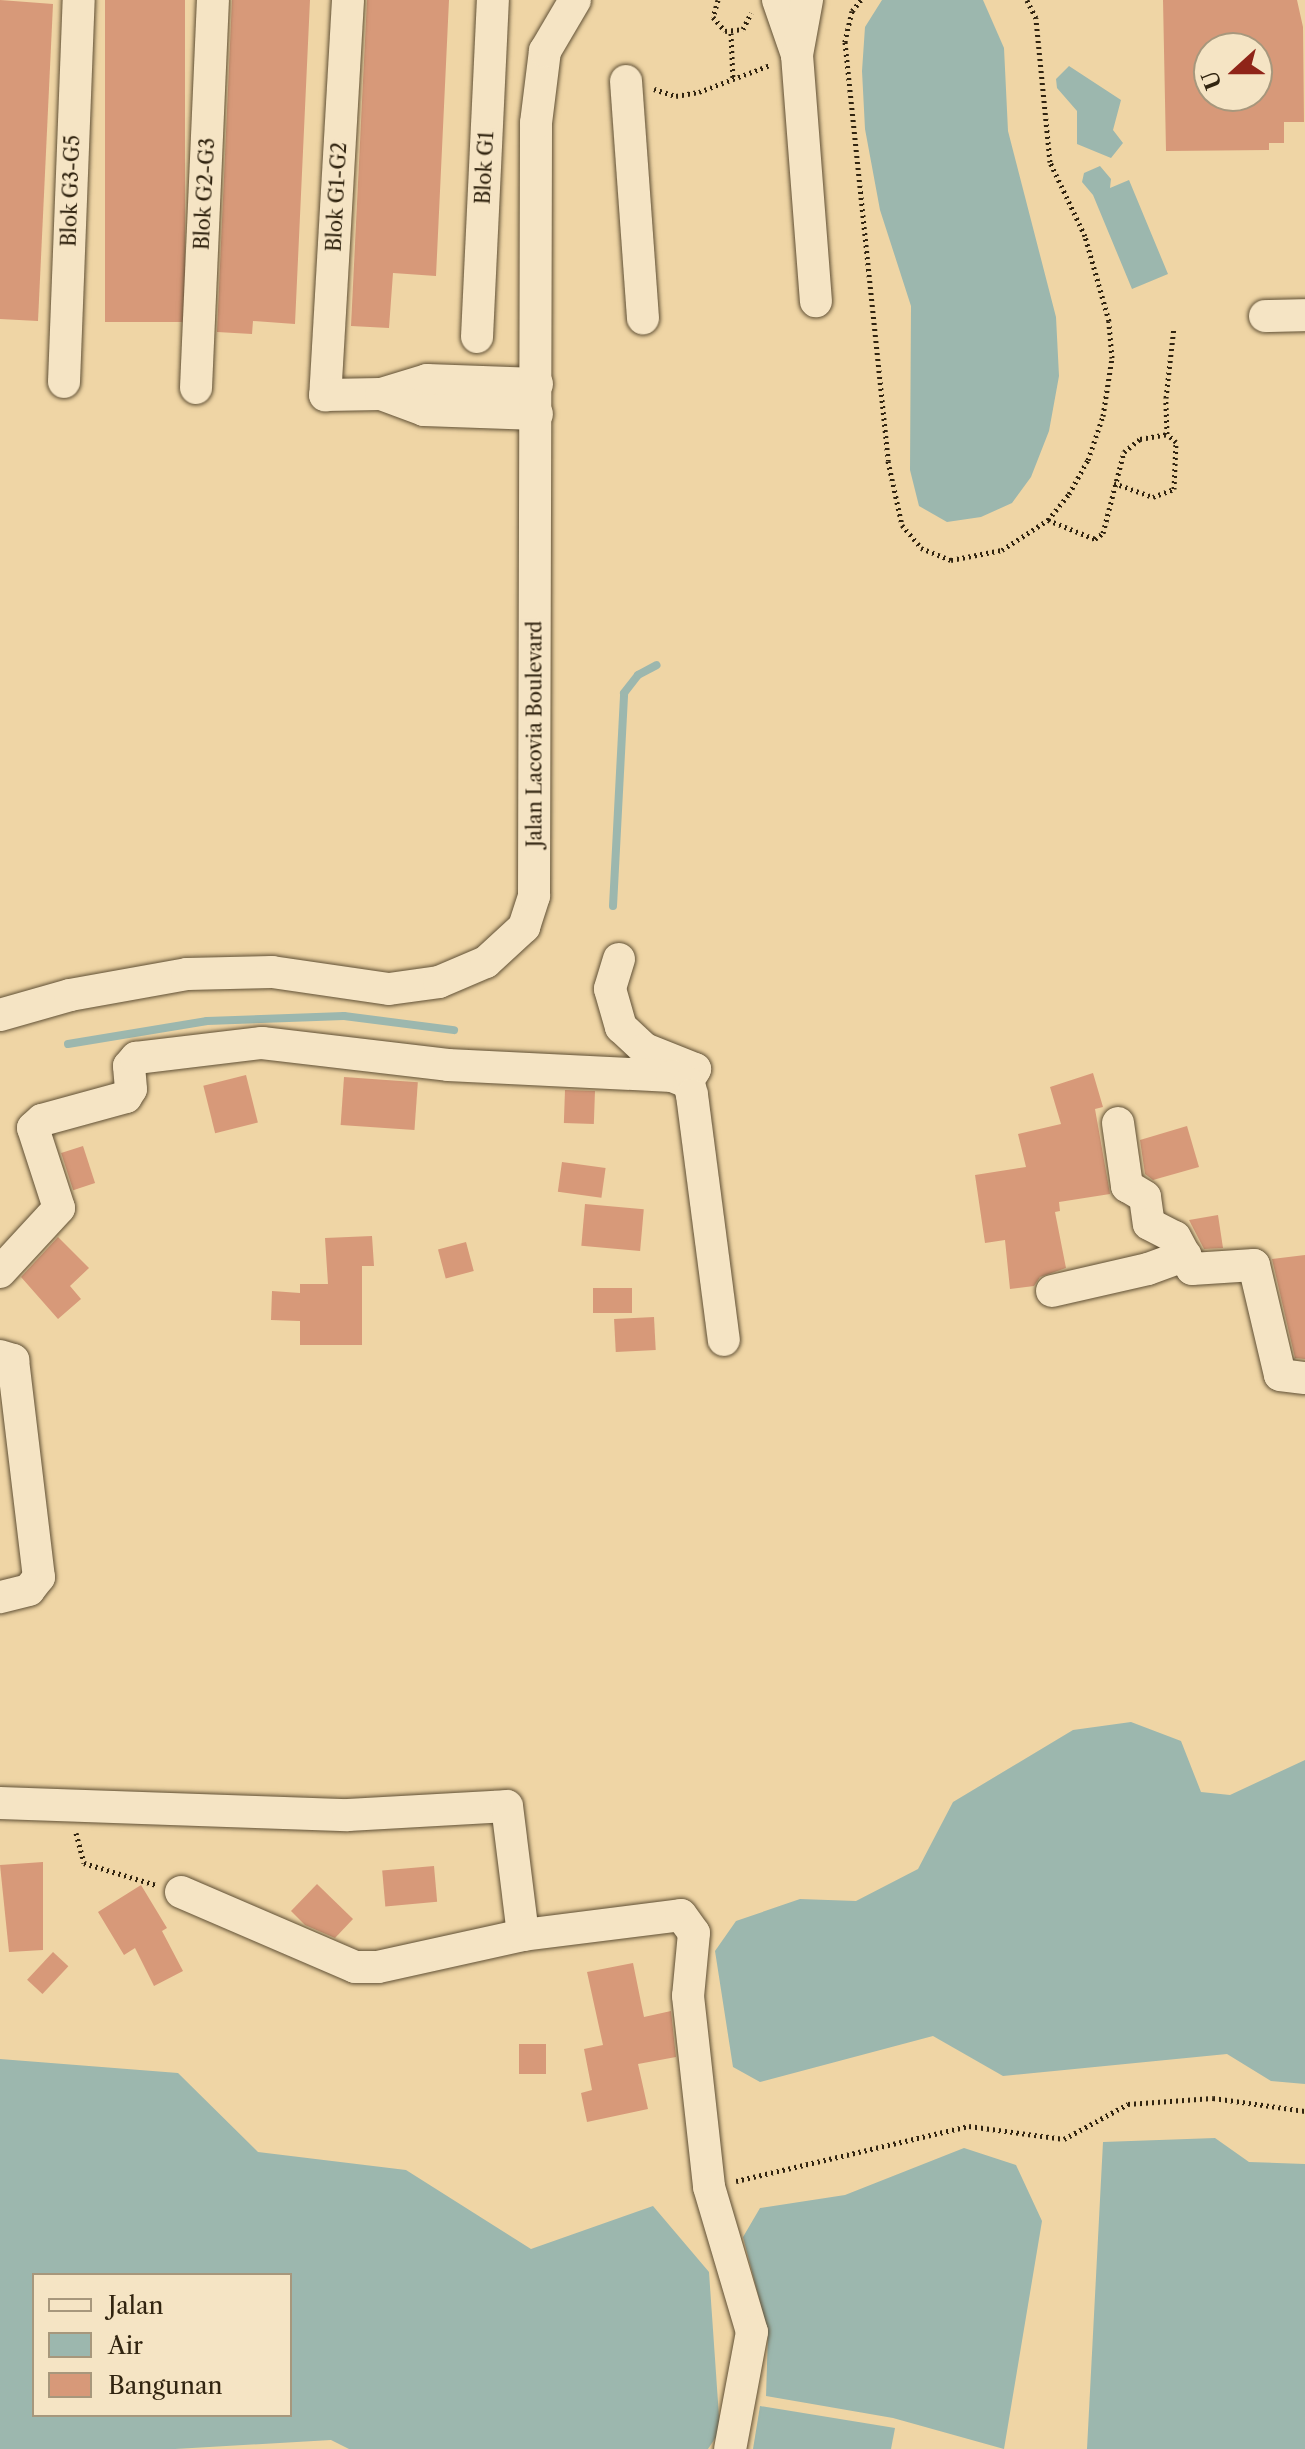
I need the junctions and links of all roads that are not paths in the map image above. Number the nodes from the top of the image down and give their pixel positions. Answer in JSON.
{"nodes":[{"id":1,"x":79,"y":0,"type":"edge"},
{"id":2,"x":213,"y":0,"type":"edge"},
{"id":3,"x":348,"y":0,"type":"edge"},
{"id":4,"x":493,"y":0,"type":"edge"},
{"id":5,"x":575,"y":0,"type":"edge"},
{"id":6,"x":778,"y":0,"type":"edge"},
{"id":7,"x":807,"y":0,"type":"edge"},
{"id":8,"x":798,"y":62,"type":"junction"},
{"id":9,"x":626,"y":81,"type":"road end"},
{"id":10,"x":816,"y":301,"type":"dead end"},
{"id":11,"x":1305,"y":315,"type":"edge"},
{"id":12,"x":1265,"y":316,"type":"dead end"},
{"id":13,"x":643,"y":318,"type":"dead end"},
{"id":14,"x":477,"y":337,"type":"dead end"},
{"id":15,"x":64,"y":382,"type":"dead end"},
{"id":16,"x":196,"y":388,"type":"dead end"},
{"id":17,"x":537,"y":399,"type":"junction"},
{"id":18,"x":619,"y":959,"type":"dead end"},
{"id":19,"x":0,"y":1015,"type":"edge"},
{"id":20,"x":689,"y":1083,"type":"junction"},
{"id":21,"x":1118,"y":1123,"type":"dead end"},
{"id":22,"x":1186,"y":1255,"type":"junction"},
{"id":23,"x":0,"y":1272,"type":"edge"},
{"id":24,"x":1052,"y":1291,"type":"dead end"},
{"id":25,"x":724,"y":1340,"type":"dead end"},
{"id":26,"x":0,"y":1356,"type":"edge"},
{"id":27,"x":1305,"y":1378,"type":"edge"},
{"id":28,"x":10,"y":1427,"type":"edge"},
{"id":29,"x":0,"y":1597,"type":"edge"},
{"id":30,"x":0,"y":1803,"type":"edge"},
{"id":31,"x":181,"y":1892,"type":"road end"},
{"id":32,"x":523,"y":1935,"type":"junction"},
{"id":33,"x":730,"y":2449,"type":"edge"}],
"edges":[{"from":1,"to":15,"type":"street","name":"Blok G3-G5"},
{"from":2,"to":16,"type":"street","name":"Blok G2-G3"},
{"from":3,"to":17,"type":"street","name":"Blok G1-G2"},
{"from":4,"to":14,"type":"street","name":"Blok G1"},
{"from":5,"to":17,"type":"street","name":"Jalan Lacovia Boulevard"},
{"from":6,"to":8,"type":"street"},
{"from":7,"to":8,"type":"street"},
{"from":8,"to":10,"type":"street"},
{"from":9,"to":13,"type":"street"},
{"from":11,"to":12,"type":"street"},
{"from":17,"to":19,"type":"street","name":"Jalan Lacovia Boulevard"},
{"from":18,"to":20,"type":"street"},
{"from":20,"to":23,"type":"street"},
{"from":20,"to":25,"type":"street"},
{"from":21,"to":22,"type":"street"},
{"from":22,"to":24,"type":"street"},
{"from":22,"to":27,"type":"street"},
{"from":26,"to":28,"type":"street"},
{"from":28,"to":29,"type":"street"},
{"from":30,"to":32,"type":"street"},
{"from":31,"to":32,"type":"street"},
{"from":32,"to":33,"type":"street"}]}
